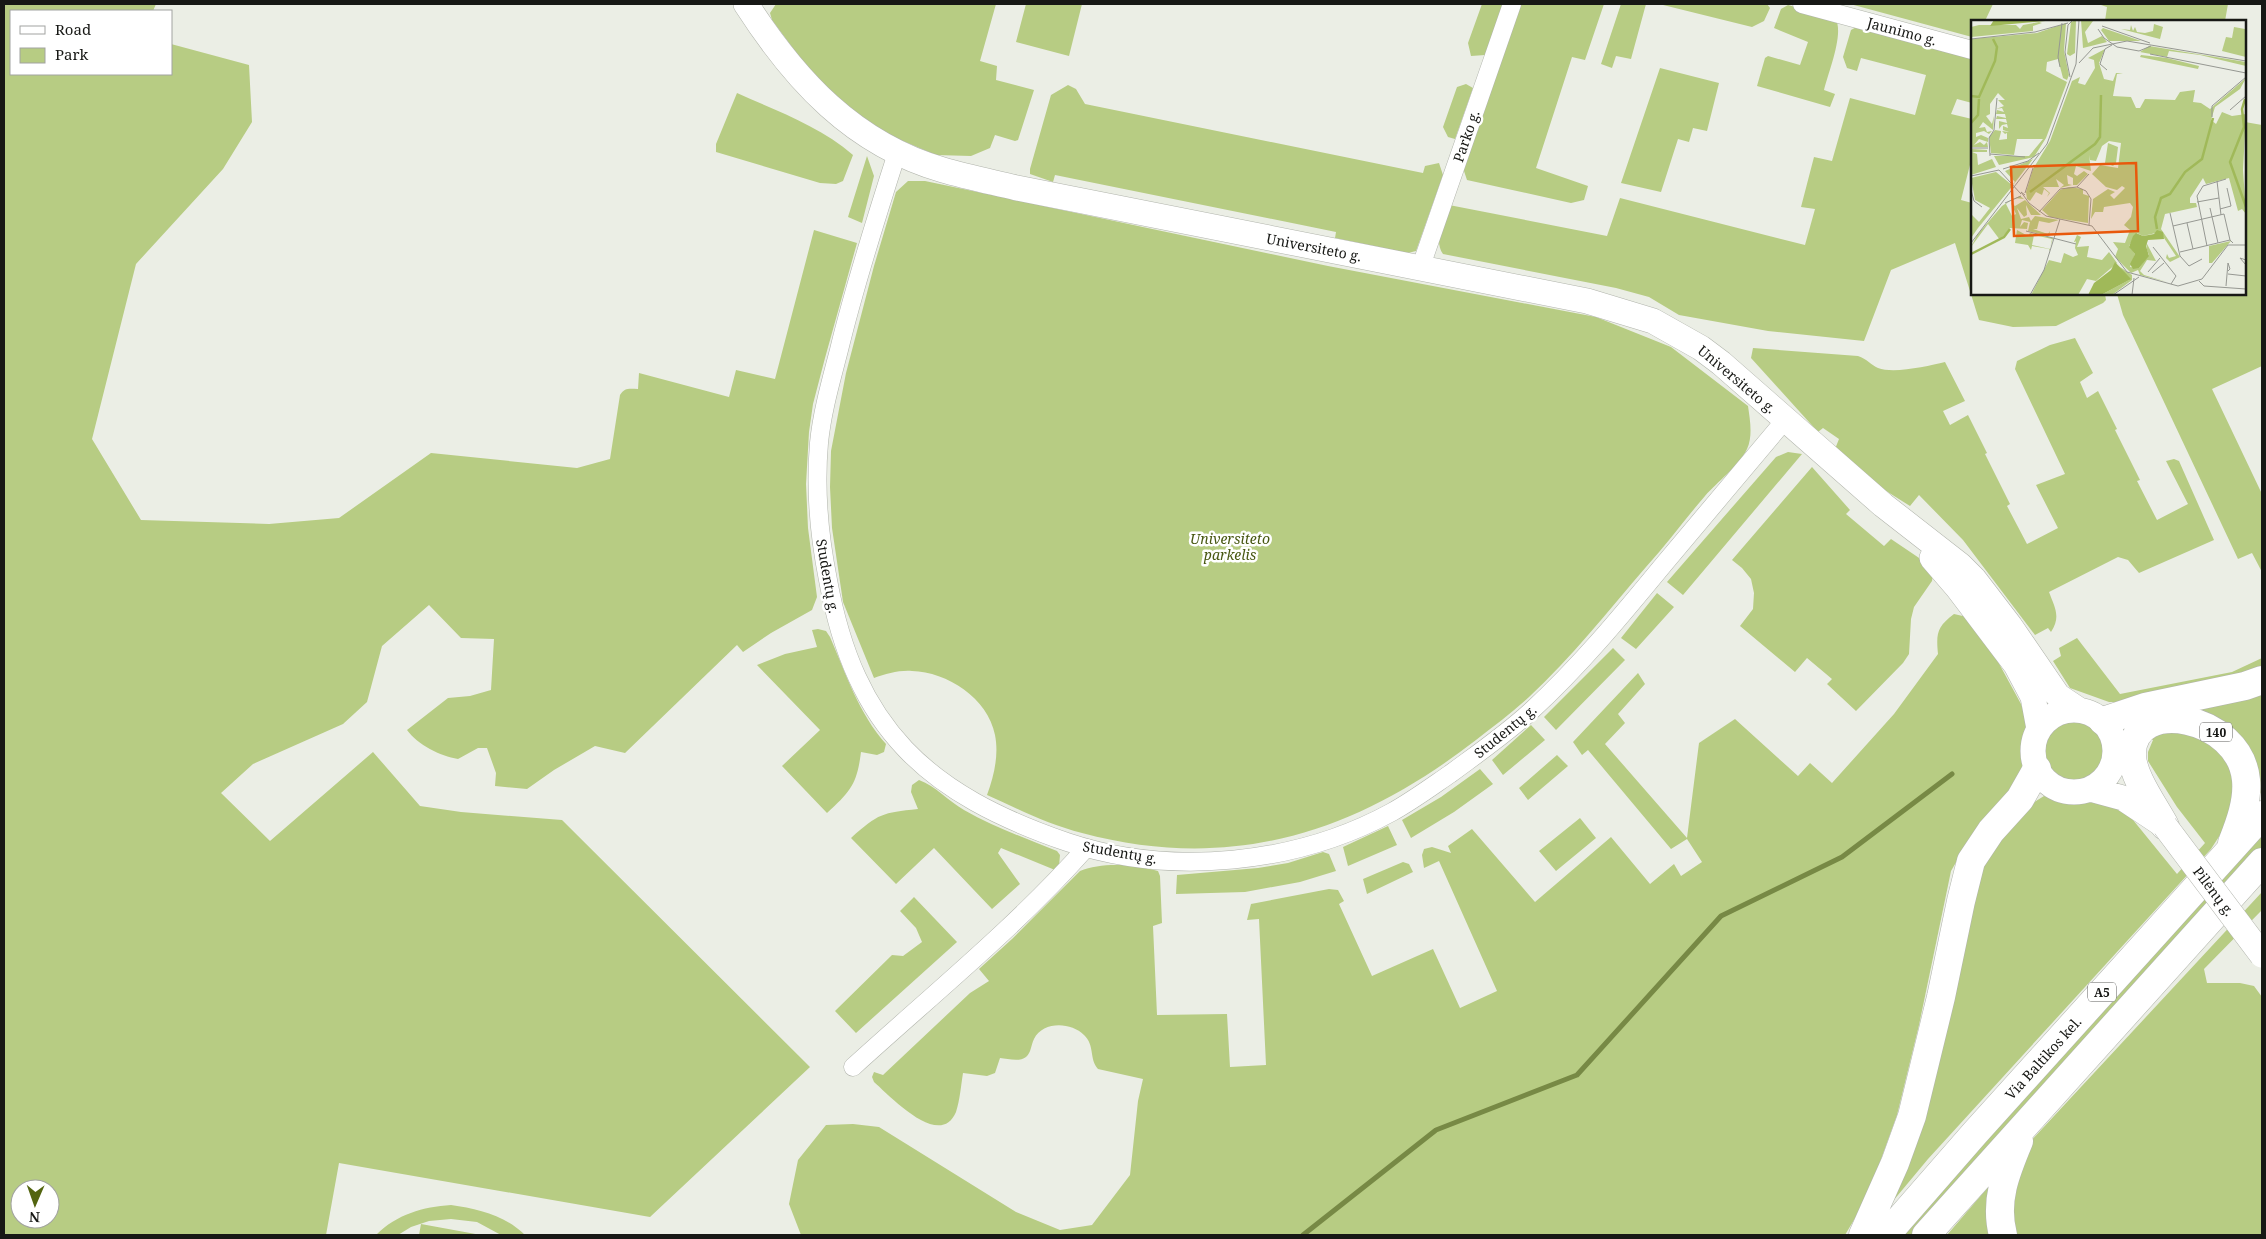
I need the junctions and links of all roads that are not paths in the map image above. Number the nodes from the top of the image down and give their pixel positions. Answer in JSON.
{"nodes":[{"id":1,"x":746,"y":4,"type":"edge"},
{"id":2,"x":1512,"y":4,"type":"edge"},
{"id":3,"x":1802,"y":4,"type":"edge"},
{"id":4,"x":1971,"y":50,"type":"edge"},
{"id":5,"x":896,"y":153,"type":"junction"},
{"id":6,"x":1420,"y":269,"type":"junction"},
{"id":7,"x":1785,"y":420,"type":"junction"},
{"id":8,"x":1882,"y":505,"type":"junction"},
{"id":9,"x":2262,"y":680,"type":"edge"},
{"id":10,"x":2079,"y":710,"type":"junction"},
{"id":11,"x":2103,"y":721,"type":"junction"},
{"id":12,"x":2039,"y":729,"type":"junction"},
{"id":13,"x":2115,"y":758,"type":"junction"},
{"id":14,"x":2037,"y":769,"type":"junction"},
{"id":15,"x":2090,"y":789,"type":"junction"},
{"id":16,"x":2262,"y":815,"type":"edge"},
{"id":17,"x":2165,"y":826,"type":"junction"},
{"id":18,"x":1086,"y":848,"type":"junction"},
{"id":19,"x":2229,"y":852,"type":"junction"},
{"id":20,"x":2262,"y":862,"type":"edge"},
{"id":21,"x":2262,"y":956,"type":"edge"},
{"id":22,"x":853,"y":1066,"type":"dead end"},
{"id":23,"x":2027,"y":1121,"type":"junction"},
{"id":24,"x":1863,"y":1235,"type":"edge"},
{"id":25,"x":1886,"y":1235,"type":"edge"},
{"id":26,"x":1926,"y":1235,"type":"edge"},
{"id":27,"x":2003,"y":1235,"type":"edge"}],
"edges":[{"from":1,"to":5,"type":"main road","name":"Universiteto g."},
{"from":2,"to":6,"type":"street","name":"Parko g."},
{"from":3,"to":4,"type":"street","name":"Jaunimo g."},
{"from":5,"to":6,"type":"main road","name":"Universiteto g."},
{"from":5,"to":18,"type":"street","name":"Studentų g."},
{"from":6,"to":7,"type":"main road","name":"Universiteto g."},
{"from":7,"to":8,"type":"main road","name":"Universiteto g."},
{"from":7,"to":18,"type":"street","name":"Studentų g."},
{"from":8,"to":10,"type":"main road","name":"Universiteto g."},
{"from":8,"to":12,"type":"main road","name":"Universiteto g."},
{"from":9,"to":11,"type":"highway"},
{"from":10,"to":11,"type":"main road"},
{"from":10,"to":12,"type":"main road"},
{"from":11,"to":13,"type":"main road"},
{"from":12,"to":14,"type":"main road"},
{"from":13,"to":15,"type":"main road"},
{"from":13,"to":17,"type":"main road","name":"Pilėnų g."},
{"from":14,"to":15,"type":"main road"},
{"from":14,"to":24,"type":"highway"},
{"from":15,"to":17,"type":"main road","name":"Pilėnų g."},
{"from":16,"to":19,"type":"highway","name":"Via Baltikos kel.","number":"A5"},
{"from":17,"to":19,"type":"highway","number":"140"},
{"from":17,"to":21,"type":"main road","name":"Pilėnų g.","number":"140","bridge":true},
{"from":18,"to":22,"type":"street"},
{"from":19,"to":25,"type":"highway","name":"Via Baltikos kel.","number":"A5"},
{"from":20,"to":23,"type":"highway","number":"A5"},
{"from":23,"to":26,"type":"highway","number":"A5"},
{"from":23,"to":27,"type":"highway"}]}
